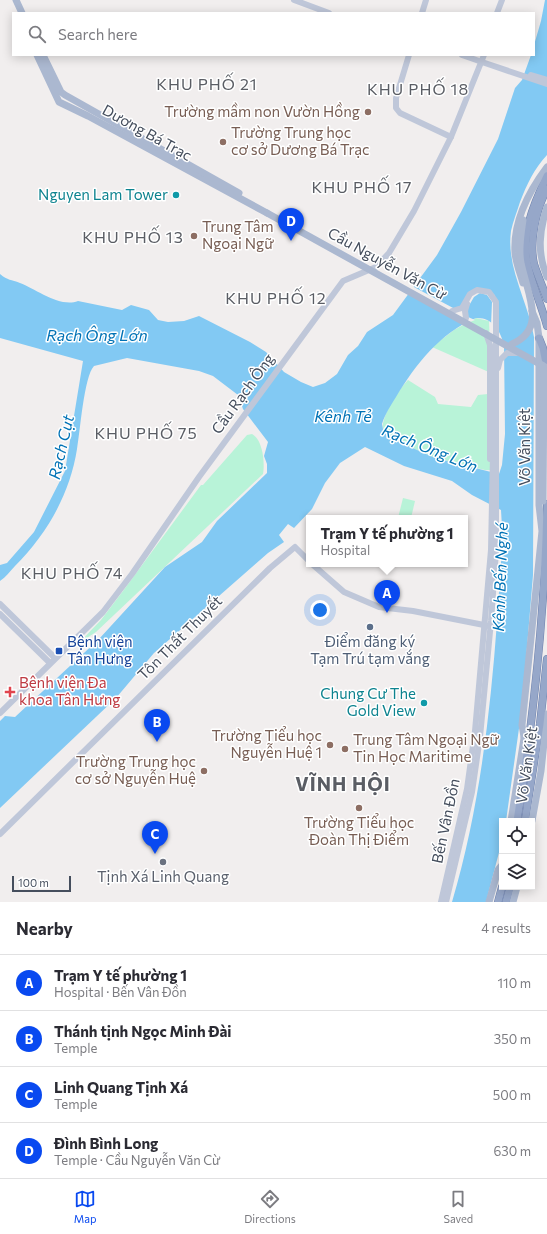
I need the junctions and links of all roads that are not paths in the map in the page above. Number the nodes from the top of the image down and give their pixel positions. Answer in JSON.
{"nodes":[{"id":1,"x":11,"y":0,"type":"edge"},
{"id":2,"x":16,"y":0,"type":"edge"},
{"id":3,"x":294,"y":0,"type":"edge"},
{"id":4,"x":426,"y":0,"type":"edge"},
{"id":5,"x":502,"y":0,"type":"edge"},
{"id":6,"x":17,"y":12,"type":"edge"},
{"id":7,"x":22,"y":12,"type":"edge"},
{"id":8,"x":326,"y":12,"type":"edge"},
{"id":9,"x":422,"y":12,"type":"edge"},
{"id":10,"x":497,"y":12,"type":"edge"},
{"id":11,"x":37,"y":56,"type":"edge"},
{"id":12,"x":43,"y":56,"type":"edge"},
{"id":13,"x":409,"y":56,"type":"edge"},
{"id":14,"x":465,"y":56,"type":"edge"},
{"id":15,"x":475,"y":56,"type":"edge"},
{"id":16,"x":484,"y":56,"type":"edge"},
{"id":17,"x":547,"y":80,"type":"edge"},
{"id":18,"x":547,"y":84,"type":"edge"},
{"id":19,"x":66,"y":95,"type":"junction"},
{"id":20,"x":59,"y":102,"type":"junction"},
{"id":21,"x":451,"y":137,"type":"junction"},
{"id":22,"x":146,"y":145,"type":"junction"},
{"id":23,"x":547,"y":168,"type":"edge"},
{"id":24,"x":547,"y":176,"type":"edge"},
{"id":25,"x":545,"y":186,"type":"edge"},
{"id":26,"x":547,"y":207,"type":"edge"},
{"id":27,"x":523,"y":209,"type":"junction"},
{"id":28,"x":268,"y":212,"type":"junction"},
{"id":29,"x":523,"y":220,"type":"junction"},
{"id":30,"x":547,"y":277,"type":"edge"},
{"id":31,"x":547,"y":299,"type":"edge"},
{"id":32,"x":452,"y":311,"type":"junction"},
{"id":33,"x":466,"y":318,"type":"junction"},
{"id":34,"x":547,"y":326,"type":"edge"},
{"id":35,"x":495,"y":331,"type":"junction"},
{"id":36,"x":486,"y":334,"type":"junction"},
{"id":37,"x":538,"y":338,"type":"junction"},
{"id":38,"x":512,"y":344,"type":"junction"},
{"id":39,"x":519,"y":353,"type":"junction"},
{"id":40,"x":546,"y":366,"type":"edge"},
{"id":41,"x":547,"y":376,"type":"edge"},
{"id":42,"x":538,"y":383,"type":"junction"},
{"id":43,"x":494,"y":468,"type":"junction"},
{"id":44,"x":544,"y":504,"type":"edge"},
{"id":45,"x":544,"y":520,"type":"edge"},
{"id":46,"x":547,"y":536,"type":"edge"},
{"id":47,"x":306,"y":558,"type":"edge"},
{"id":48,"x":315,"y":567,"type":"edge"},
{"id":49,"x":0,"y":604,"type":"edge"},
{"id":50,"x":0,"y":614,"type":"edge"},
{"id":51,"x":488,"y":626,"type":"junction"},
{"id":52,"x":55,"y":658,"type":"junction"},
{"id":53,"x":547,"y":659,"type":"edge"},
{"id":54,"x":50,"y":663,"type":"junction"},
{"id":55,"x":0,"y":714,"type":"edge"},
{"id":56,"x":547,"y":714,"type":"edge"},
{"id":57,"x":524,"y":737,"type":"junction"},
{"id":58,"x":511,"y":818,"type":"edge"},
{"id":59,"x":517,"y":818,"type":"edge"},
{"id":60,"x":525,"y":818,"type":"edge"},
{"id":61,"x":533,"y":818,"type":"edge"},
{"id":62,"x":0,"y":834,"type":"edge"},
{"id":63,"x":499,"y":869,"type":"edge"},
{"id":64,"x":499,"y":877,"type":"edge"},
{"id":65,"x":501,"y":890,"type":"edge"},
{"id":66,"x":509,"y":890,"type":"edge"},
{"id":67,"x":516,"y":890,"type":"edge"},
{"id":68,"x":440,"y":902,"type":"edge"},
{"id":69,"x":446,"y":902,"type":"edge"},
{"id":70,"x":489,"y":902,"type":"edge"},
{"id":71,"x":497,"y":902,"type":"edge"},
{"id":72,"x":506,"y":902,"type":"edge"},
{"id":73,"x":513,"y":902,"type":"edge"}],
"edges":[{"from":1,"to":6,"type":"main road"},
{"from":2,"to":7,"type":"main road"},
{"from":3,"to":8,"type":"main road"},
{"from":4,"to":9,"type":"main road"},
{"from":5,"to":10,"type":"main road"},
{"from":11,"to":20,"type":"main road"},
{"from":12,"to":19,"type":"main road","name":"Dương Bá Trạc"},
{"from":13,"to":21,"type":"main road"},
{"from":14,"to":18,"type":"main road","bridge":true},
{"from":15,"to":17,"type":"main road"},
{"from":16,"to":21,"type":"main road","name":"Cầu Rạch Ông"},
{"from":19,"to":20,"type":"main road"},
{"from":19,"to":22,"type":"main road","name":"Dương Bá Trạc"},
{"from":20,"to":22,"type":"main road","name":"Dương Bá Trạc"},
{"from":21,"to":52,"type":"main road","name":"Cầu Rạch Ông"},
{"from":22,"to":28,"type":"main road","name":"Dương Bá Trạc"},
{"from":23,"to":27,"type":"main road","name":"Võ Văn Kiệt"},
{"from":24,"to":25,"type":"highway"},
{"from":25,"to":29,"type":"highway"},
{"from":25,"to":31,"type":"highway"},
{"from":25,"to":34,"type":"highway"},
{"from":26,"to":30,"type":"main road"},
{"from":27,"to":29,"type":"main road"},
{"from":27,"to":37,"type":"main road","name":"Võ Văn Kiệt"},
{"from":28,"to":32,"type":"main road","name":"Cầu Nguyễn Văn Cừ"},
{"from":28,"to":36,"type":"main road","name":"Cầu Nguyễn Văn Cừ","bridge":true},
{"from":29,"to":38,"type":"main road","bridge":true},
{"from":32,"to":33,"type":"main road","name":"Cầu Nguyễn Văn Cừ"},
{"from":32,"to":35,"type":"main road","name":"Cầu Nguyễn Văn Cừ"},
{"from":33,"to":35,"type":"main road","name":"Cầu Nguyễn Văn Cừ"},
{"from":33,"to":38,"type":"main road","name":"Cầu Nguyễn Văn Cừ"},
{"from":35,"to":43,"type":"main road","name":"Cầu Nguyễn Văn Cừ"},
{"from":36,"to":39,"type":"main road","name":"Cầu Nguyễn Văn Cừ","bridge":true},
{"from":36,"to":43,"type":"main road"},
{"from":37,"to":40,"type":"highway"},
{"from":37,"to":42,"type":"main road","name":"Võ Văn Kiệt"},
{"from":38,"to":40,"type":"main road","name":"Cầu Nguyễn Văn Cừ"},
{"from":39,"to":40,"type":"main road","name":"Cầu Nguyễn Văn Cừ","bridge":true},
{"from":39,"to":43,"type":"main road"},
{"from":40,"to":44,"type":"main road","bridge":true},
{"from":41,"to":42,"type":"main road"},
{"from":42,"to":45,"type":"main road","name":"Võ Văn Kiệt"},
{"from":43,"to":51,"type":"main road","name":"Bến Vân Đồn"},
{"from":44,"to":45,"type":"highway","name":"Võ Văn Kiệt"},
{"from":45,"to":46,"type":"highway","name":"Võ Văn Kiệt"},
{"from":45,"to":57,"type":"main road","name":"Võ Văn Kiệt"},
{"from":46,"to":57,"type":"main road","name":"Võ Văn Kiệt"},
{"from":46,"to":59,"type":"highway","name":"Võ Văn Kiệt"},
{"from":47,"to":62,"type":"main road","name":"Tôn Thất Thuyết"},
{"from":48,"to":51,"type":"main road"},
{"from":49,"to":52,"type":"main road"},
{"from":50,"to":54,"type":"main road"},
{"from":51,"to":68,"type":"main road","name":"Bến Vân Đồn"},
{"from":51,"to":69,"type":"main road","name":"Bến Vân Đồn"},
{"from":52,"to":54,"type":"main road","name":"Cầu Rạch Ông"},
{"from":53,"to":60,"type":"highway","name":"Võ Văn Kiệt"},
{"from":54,"to":55,"type":"main road","name":"Cầu Rạch Ông"},
{"from":56,"to":61,"type":"main road","name":"Võ Văn Kiệt"},
{"from":57,"to":58,"type":"main road","name":"Võ Văn Kiệt"},
{"from":63,"to":70,"type":"main road"},
{"from":64,"to":71,"type":"main road"},
{"from":65,"to":71,"type":"highway"},
{"from":66,"to":72,"type":"highway"},
{"from":67,"to":73,"type":"main road"}]}
